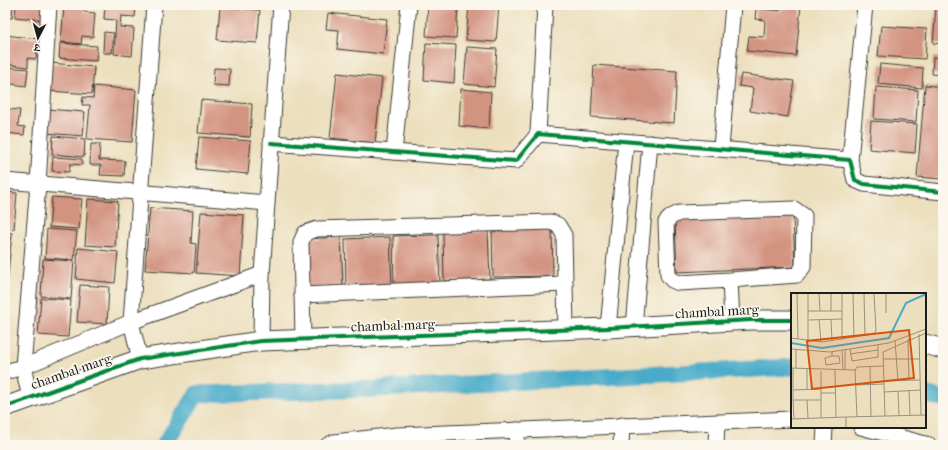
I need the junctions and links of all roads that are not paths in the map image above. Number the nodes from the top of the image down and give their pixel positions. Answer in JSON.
{"nodes":[{"id":1,"x":49,"y":5,"type":"edge"},
{"id":2,"x":154,"y":5,"type":"edge"},
{"id":3,"x":281,"y":5,"type":"edge"},
{"id":4,"x":409,"y":5,"type":"edge"},
{"id":5,"x":545,"y":5,"type":"edge"},
{"id":6,"x":733,"y":5,"type":"edge"},
{"id":7,"x":865,"y":5,"type":"edge"},
{"id":8,"x":538,"y":134,"type":"junction"},
{"id":9,"x":626,"y":142,"type":"junction"},
{"id":10,"x":271,"y":143,"type":"junction"},
{"id":11,"x":650,"y":143,"type":"junction"},
{"id":12,"x":720,"y":148,"type":"junction"},
{"id":13,"x":394,"y":152,"type":"junction"},
{"id":14,"x":850,"y":160,"type":"junction"},
{"id":15,"x":5,"y":181,"type":"edge"},
{"id":16,"x":38,"y":184,"type":"junction"},
{"id":17,"x":140,"y":192,"type":"junction"},
{"id":18,"x":943,"y":192,"type":"edge"},
{"id":19,"x":267,"y":203,"type":"junction"},
{"id":20,"x":262,"y":274,"type":"junction"},
{"id":21,"x":730,"y":280,"type":"junction"},
{"id":22,"x":565,"y":284,"type":"junction"},
{"id":23,"x":302,"y":295,"type":"junction"},
{"id":24,"x":791,"y":320,"type":"edge"},
{"id":25,"x":732,"y":321,"type":"junction"},
{"id":26,"x":131,"y":322,"type":"junction"},
{"id":27,"x":634,"y":327,"type":"junction"},
{"id":28,"x":608,"y":328,"type":"junction"},
{"id":29,"x":566,"y":330,"type":"junction"},
{"id":30,"x":303,"y":339,"type":"junction"},
{"id":31,"x":261,"y":341,"type":"junction"},
{"id":32,"x":926,"y":344,"type":"edge"},
{"id":33,"x":943,"y":349,"type":"edge"},
{"id":34,"x":140,"y":359,"type":"junction"},
{"id":35,"x":23,"y":367,"type":"junction"},
{"id":36,"x":5,"y":372,"type":"edge"},
{"id":37,"x":30,"y":397,"type":"junction"},
{"id":38,"x":5,"y":407,"type":"edge"},
{"id":39,"x":791,"y":419,"type":"edge"},
{"id":40,"x":717,"y":422,"type":"junction"},
{"id":41,"x":622,"y":426,"type":"junction"},
{"id":42,"x":825,"y":428,"type":"edge"},
{"id":43,"x":865,"y":428,"type":"edge"},
{"id":44,"x":517,"y":430,"type":"junction"},
{"id":45,"x":410,"y":439,"type":"edge"},
{"id":46,"x":328,"y":445,"type":"edge"},
{"id":47,"x":516,"y":445,"type":"edge"},
{"id":48,"x":621,"y":445,"type":"edge"},
{"id":49,"x":716,"y":445,"type":"edge"},
{"id":50,"x":824,"y":445,"type":"edge"},
{"id":51,"x":929,"y":445,"type":"edge"}],
"edges":[{"from":1,"to":16,"type":"street"},
{"from":2,"to":17,"type":"street"},
{"from":3,"to":10,"type":"street"},
{"from":4,"to":13,"type":"street"},
{"from":5,"to":8,"type":"street"},
{"from":6,"to":12,"type":"street"},
{"from":7,"to":14,"type":"street"},
{"from":8,"to":9,"type":"street"},
{"from":8,"to":13,"type":"street"},
{"from":9,"to":11,"type":"street"},
{"from":9,"to":28,"type":"street"},
{"from":10,"to":13,"type":"street"},
{"from":10,"to":19,"type":"street"},
{"from":11,"to":12,"type":"street"},
{"from":11,"to":27,"type":"street"},
{"from":12,"to":14,"type":"street"},
{"from":14,"to":18,"type":"street"},
{"from":15,"to":16,"type":"street"},
{"from":16,"to":17,"type":"street"},
{"from":16,"to":35,"type":"street"},
{"from":17,"to":19,"type":"street"},
{"from":17,"to":26,"type":"street"},
{"from":19,"to":20,"type":"street"},
{"from":20,"to":26,"type":"street"},
{"from":20,"to":31,"type":"street"},
{"from":21,"to":21,"type":"street"},
{"from":21,"to":25,"type":"street"},
{"from":22,"to":23,"type":"street"},
{"from":22,"to":23,"type":"street"},
{"from":22,"to":29,"type":"street"},
{"from":23,"to":30,"type":"street"},
{"from":24,"to":25,"type":"street","name":"chambal marg"},
{"from":25,"to":27,"type":"street","name":"chambal marg"},
{"from":26,"to":34,"type":"street"},
{"from":26,"to":35,"type":"street"},
{"from":27,"to":28,"type":"street","name":"chambal marg"},
{"from":28,"to":29,"type":"street","name":"chambal marg"},
{"from":29,"to":30,"type":"street","name":"chambal marg"},
{"from":30,"to":31,"type":"street","name":"chambal marg"},
{"from":31,"to":34,"type":"street","name":"chambal marg"},
{"from":32,"to":33,"type":"street"},
{"from":34,"to":37,"type":"street","name":"chambal marg"},
{"from":35,"to":36,"type":"street"},
{"from":35,"to":37,"type":"street"},
{"from":37,"to":38,"type":"street","name":"chambal marg"},
{"from":39,"to":40,"type":"street"},
{"from":40,"to":41,"type":"street"},
{"from":40,"to":49,"type":"street"},
{"from":41,"to":44,"type":"street"},
{"from":41,"to":48,"type":"street"},
{"from":42,"to":50,"type":"street"},
{"from":43,"to":51,"type":"street"},
{"from":44,"to":45,"type":"street"},
{"from":44,"to":47,"type":"street"},
{"from":45,"to":46,"type":"street"}]}
